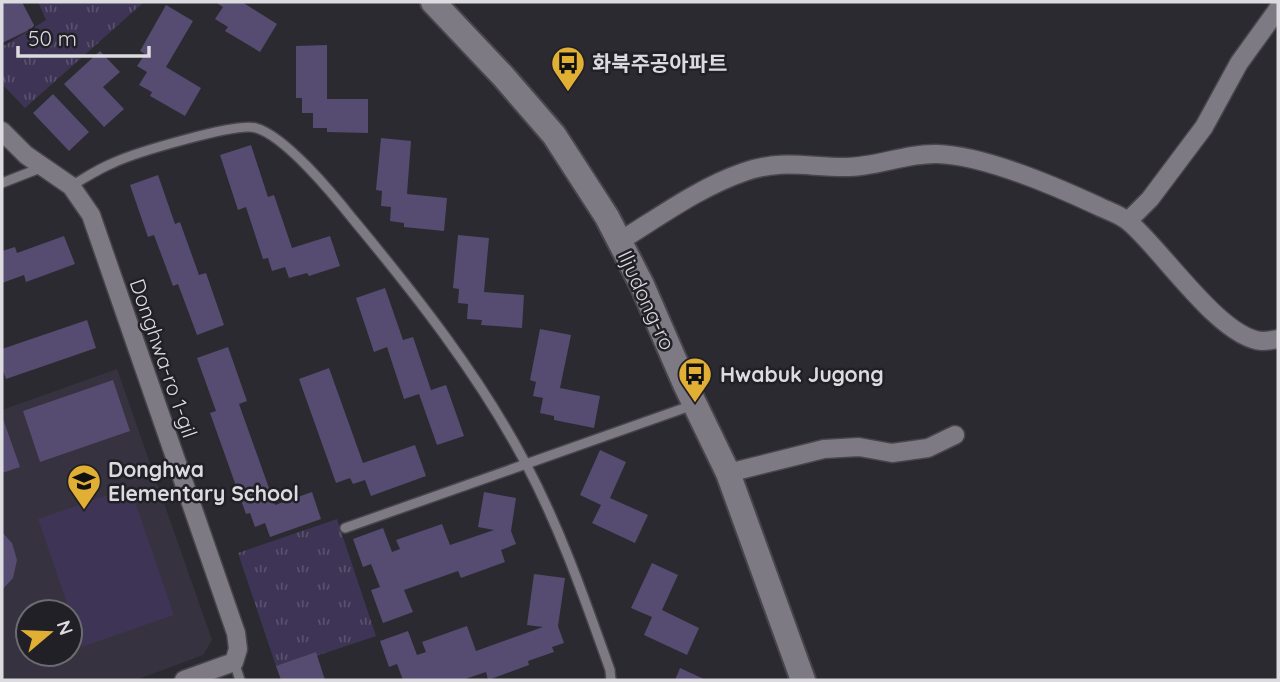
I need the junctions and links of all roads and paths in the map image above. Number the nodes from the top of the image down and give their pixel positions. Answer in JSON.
{"nodes":[{"id":1,"x":433,"y":2,"type":"edge"},
{"id":2,"x":1278,"y":9,"type":"edge"},
{"id":3,"x":2,"y":131,"type":"edge"},
{"id":4,"x":43,"y":167,"type":"junction"},
{"id":5,"x":2,"y":183,"type":"edge"},
{"id":6,"x":71,"y":186,"type":"junction"},
{"id":7,"x":1128,"y":220,"type":"junction"},
{"id":8,"x":620,"y":241,"type":"junction"},
{"id":9,"x":1278,"y":339,"type":"edge"},
{"id":10,"x":695,"y":405,"type":"junction"},
{"id":11,"x":955,"y":435,"type":"dead end"},
{"id":12,"x":526,"y":464,"type":"junction"},
{"id":13,"x":728,"y":473,"type":"junction"},
{"id":14,"x":345,"y":528,"type":"dead end"},
{"id":15,"x":234,"y":662,"type":"junction"},
{"id":16,"x":184,"y":680,"type":"edge"},
{"id":17,"x":240,"y":680,"type":"edge"},
{"id":18,"x":611,"y":680,"type":"edge"},
{"id":19,"x":803,"y":680,"type":"edge"}],
"edges":[{"from":1,"to":8,"type":"main road","name":"Iljudong-ro"},
{"from":2,"to":7,"type":"street"},
{"from":3,"to":4,"type":"street","name":"Donghwa-ro 1-gil"},
{"from":4,"to":5,"type":"lane"},
{"from":4,"to":6,"type":"street","name":"Donghwa-ro 1-gil"},
{"from":6,"to":12,"type":"lane"},
{"from":6,"to":15,"type":"street","name":"Donghwa-ro 1-gil"},
{"from":7,"to":8,"type":"street"},
{"from":7,"to":9,"type":"street"},
{"from":8,"to":10,"type":"main road","name":"Iljudong-ro"},
{"from":10,"to":12,"type":"lane"},
{"from":10,"to":13,"type":"main road","name":"Iljudong-ro"},
{"from":11,"to":13,"type":"street"},
{"from":12,"to":14,"type":"lane"},
{"from":12,"to":18,"type":"lane"},
{"from":13,"to":19,"type":"main road","name":"Iljudong-ro"},
{"from":15,"to":16,"type":"street"},
{"from":15,"to":17,"type":"lane"}]}
